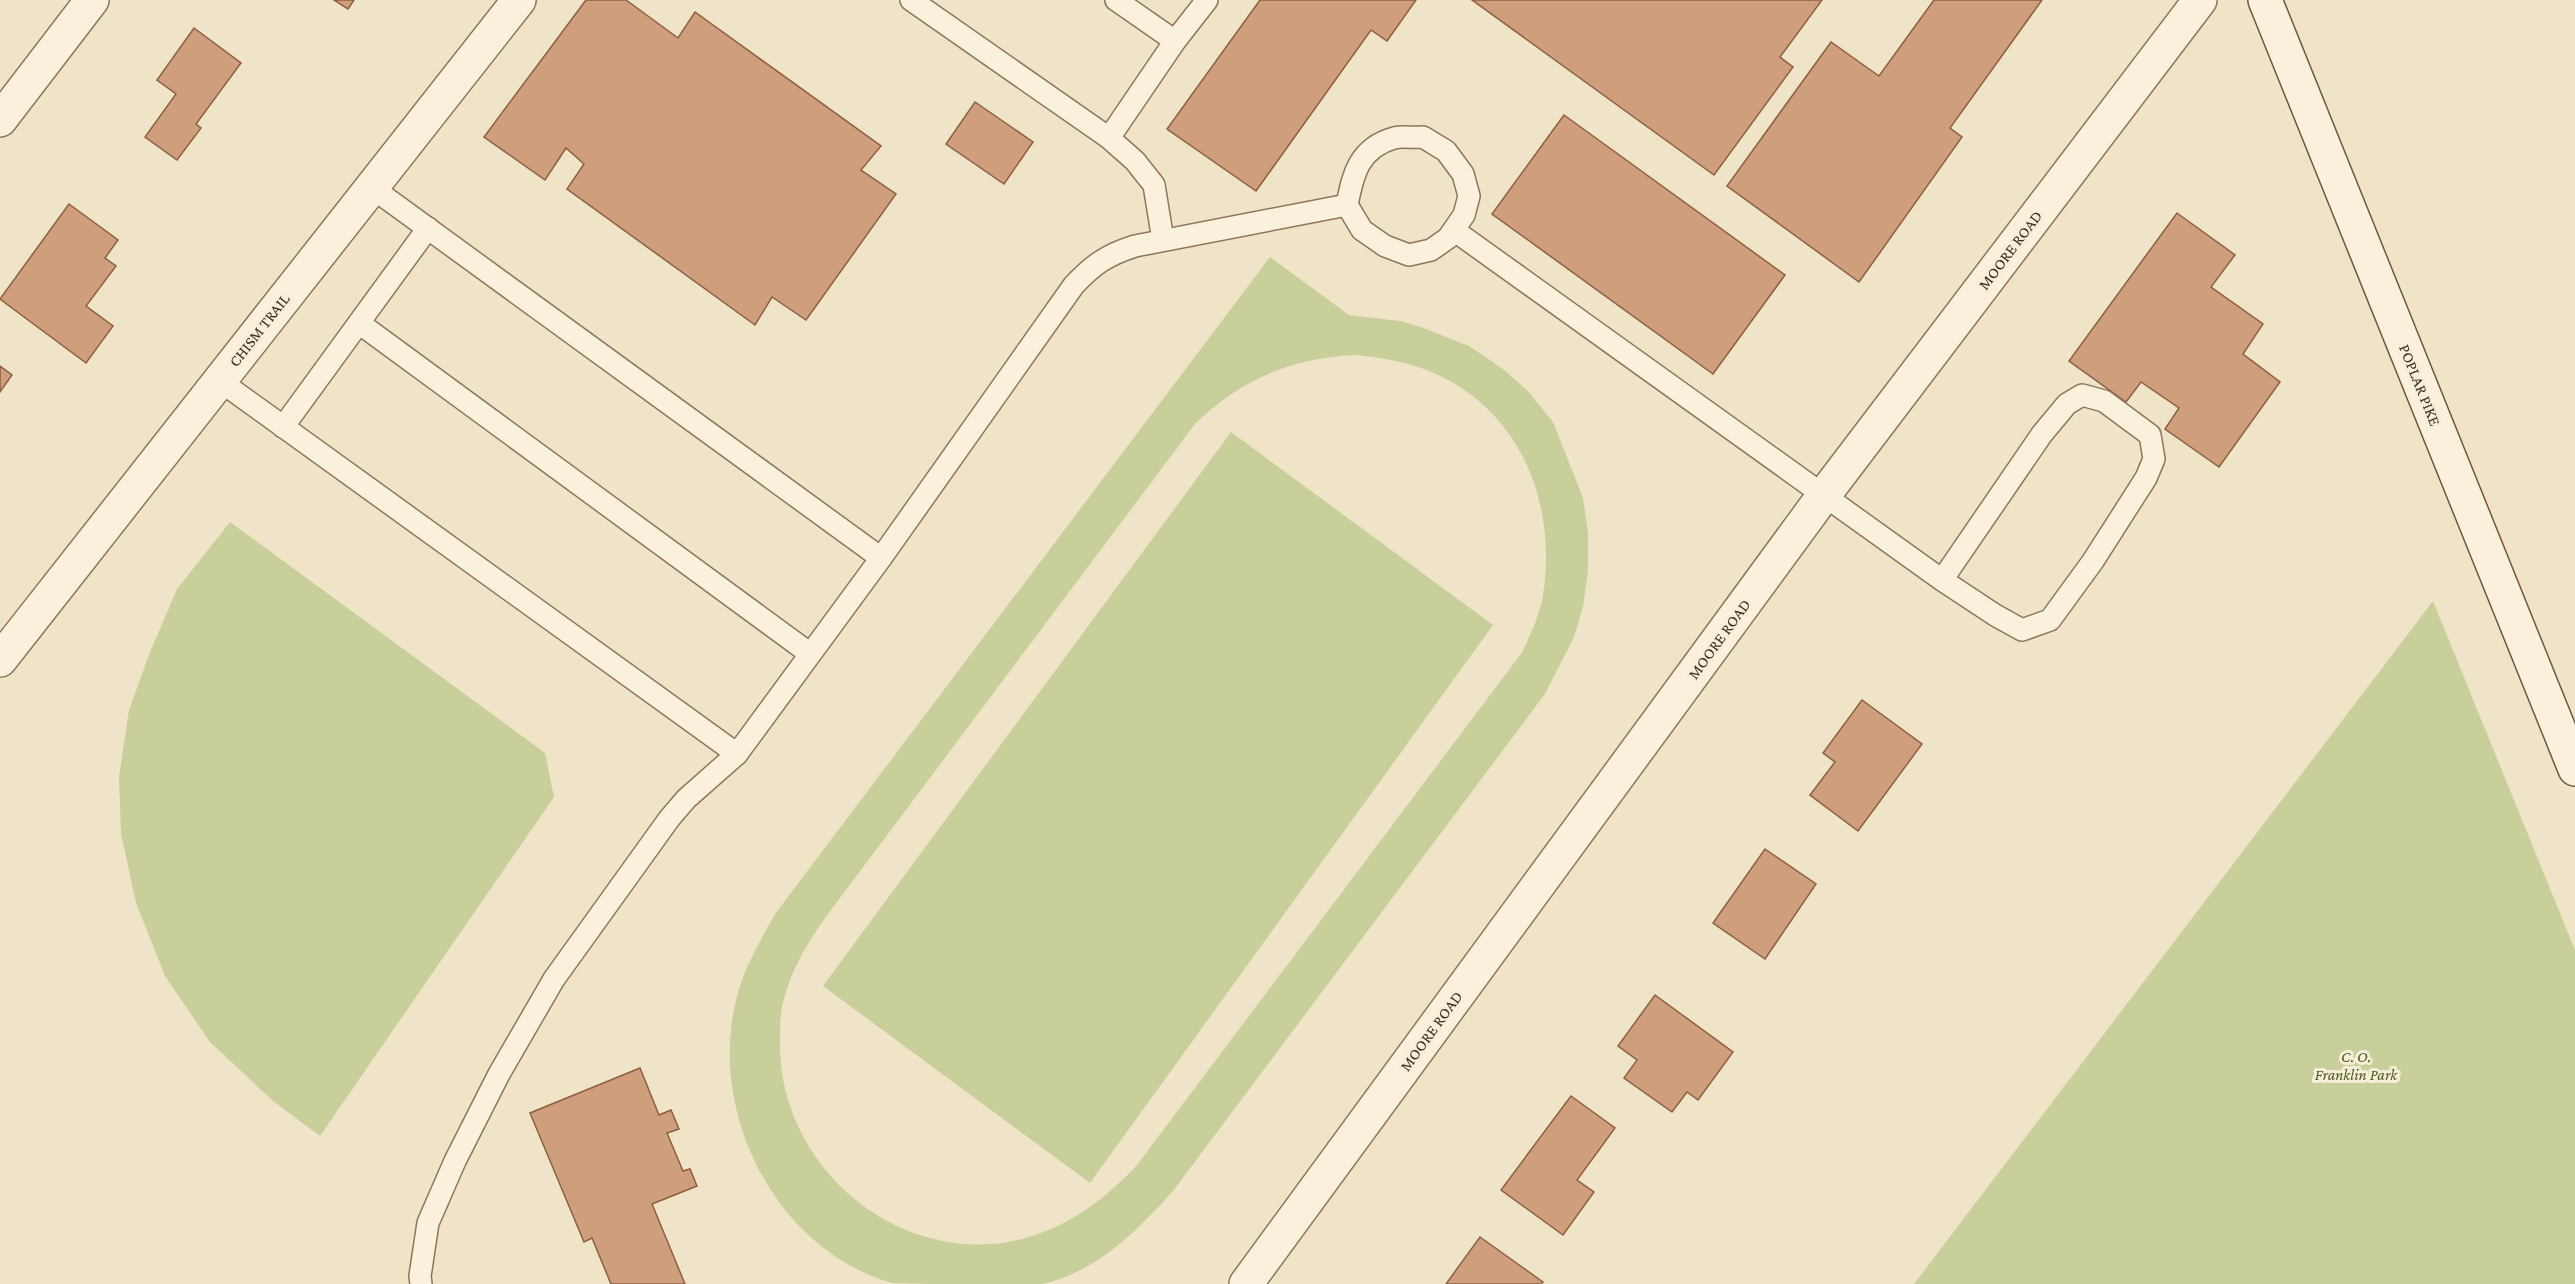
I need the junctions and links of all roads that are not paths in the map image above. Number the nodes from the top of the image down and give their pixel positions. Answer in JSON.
{"nodes":[{"id":1,"x":92,"y":0,"type":"edge"},
{"id":2,"x":519,"y":0,"type":"edge"},
{"id":3,"x":911,"y":0,"type":"edge"},
{"id":4,"x":1116,"y":0,"type":"edge"},
{"id":5,"x":1207,"y":0,"type":"edge"},
{"id":6,"x":2200,"y":0,"type":"edge"},
{"id":7,"x":2265,"y":0,"type":"edge"},
{"id":8,"x":1175,"y":41,"type":"junction"},
{"id":9,"x":0,"y":120,"type":"edge"},
{"id":10,"x":1109,"y":138,"type":"junction"},
{"id":11,"x":371,"y":187,"type":"junction"},
{"id":12,"x":1347,"y":205,"type":"junction"},
{"id":13,"x":428,"y":228,"type":"junction"},
{"id":14,"x":1455,"y":231,"type":"junction"},
{"id":15,"x":1163,"y":240,"type":"junction"},
{"id":16,"x":359,"y":323,"type":"junction"},
{"id":17,"x":220,"y":381,"type":"junction"},
{"id":18,"x":283,"y":427,"type":"junction"},
{"id":19,"x":1824,"y":495,"type":"junction"},
{"id":20,"x":881,"y":558,"type":"junction"},
{"id":21,"x":1942,"y":580,"type":"junction"},
{"id":22,"x":809,"y":653,"type":"junction"},
{"id":23,"x":0,"y":661,"type":"edge"},
{"id":24,"x":737,"y":754,"type":"junction"},
{"id":25,"x":2575,"y":769,"type":"edge"},
{"id":26,"x":421,"y":1284,"type":"edge"},
{"id":27,"x":1246,"y":1284,"type":"edge"}],
"edges":[{"from":1,"to":9,"type":"street"},
{"from":2,"to":11,"type":"street","name":"CHISM TRAIL"},
{"from":3,"to":10,"type":"lane"},
{"from":4,"to":8,"type":"lane"},
{"from":5,"to":8,"type":"lane"},
{"from":6,"to":19,"type":"street","name":"MOORE ROAD"},
{"from":7,"to":25,"type":"street","name":"POPLAR PIKE"},
{"from":8,"to":10,"type":"lane"},
{"from":10,"to":15,"type":"lane"},
{"from":11,"to":13,"type":"lane"},
{"from":11,"to":17,"type":"street","name":"CHISM TRAIL"},
{"from":12,"to":14,"type":"lane"},
{"from":12,"to":14,"type":"lane"},
{"from":12,"to":15,"type":"lane"},
{"from":13,"to":16,"type":"lane"},
{"from":13,"to":20,"type":"lane"},
{"from":14,"to":19,"type":"lane"},
{"from":15,"to":20,"type":"lane"},
{"from":16,"to":18,"type":"lane"},
{"from":16,"to":22,"type":"lane"},
{"from":17,"to":18,"type":"lane"},
{"from":17,"to":23,"type":"street","name":"CHISM TRAIL"},
{"from":18,"to":24,"type":"lane"},
{"from":19,"to":21,"type":"lane"},
{"from":19,"to":27,"type":"street","name":"MOORE ROAD"},
{"from":20,"to":22,"type":"lane"},
{"from":21,"to":21,"type":"lane"},
{"from":22,"to":24,"type":"lane"},
{"from":24,"to":26,"type":"lane"}]}
